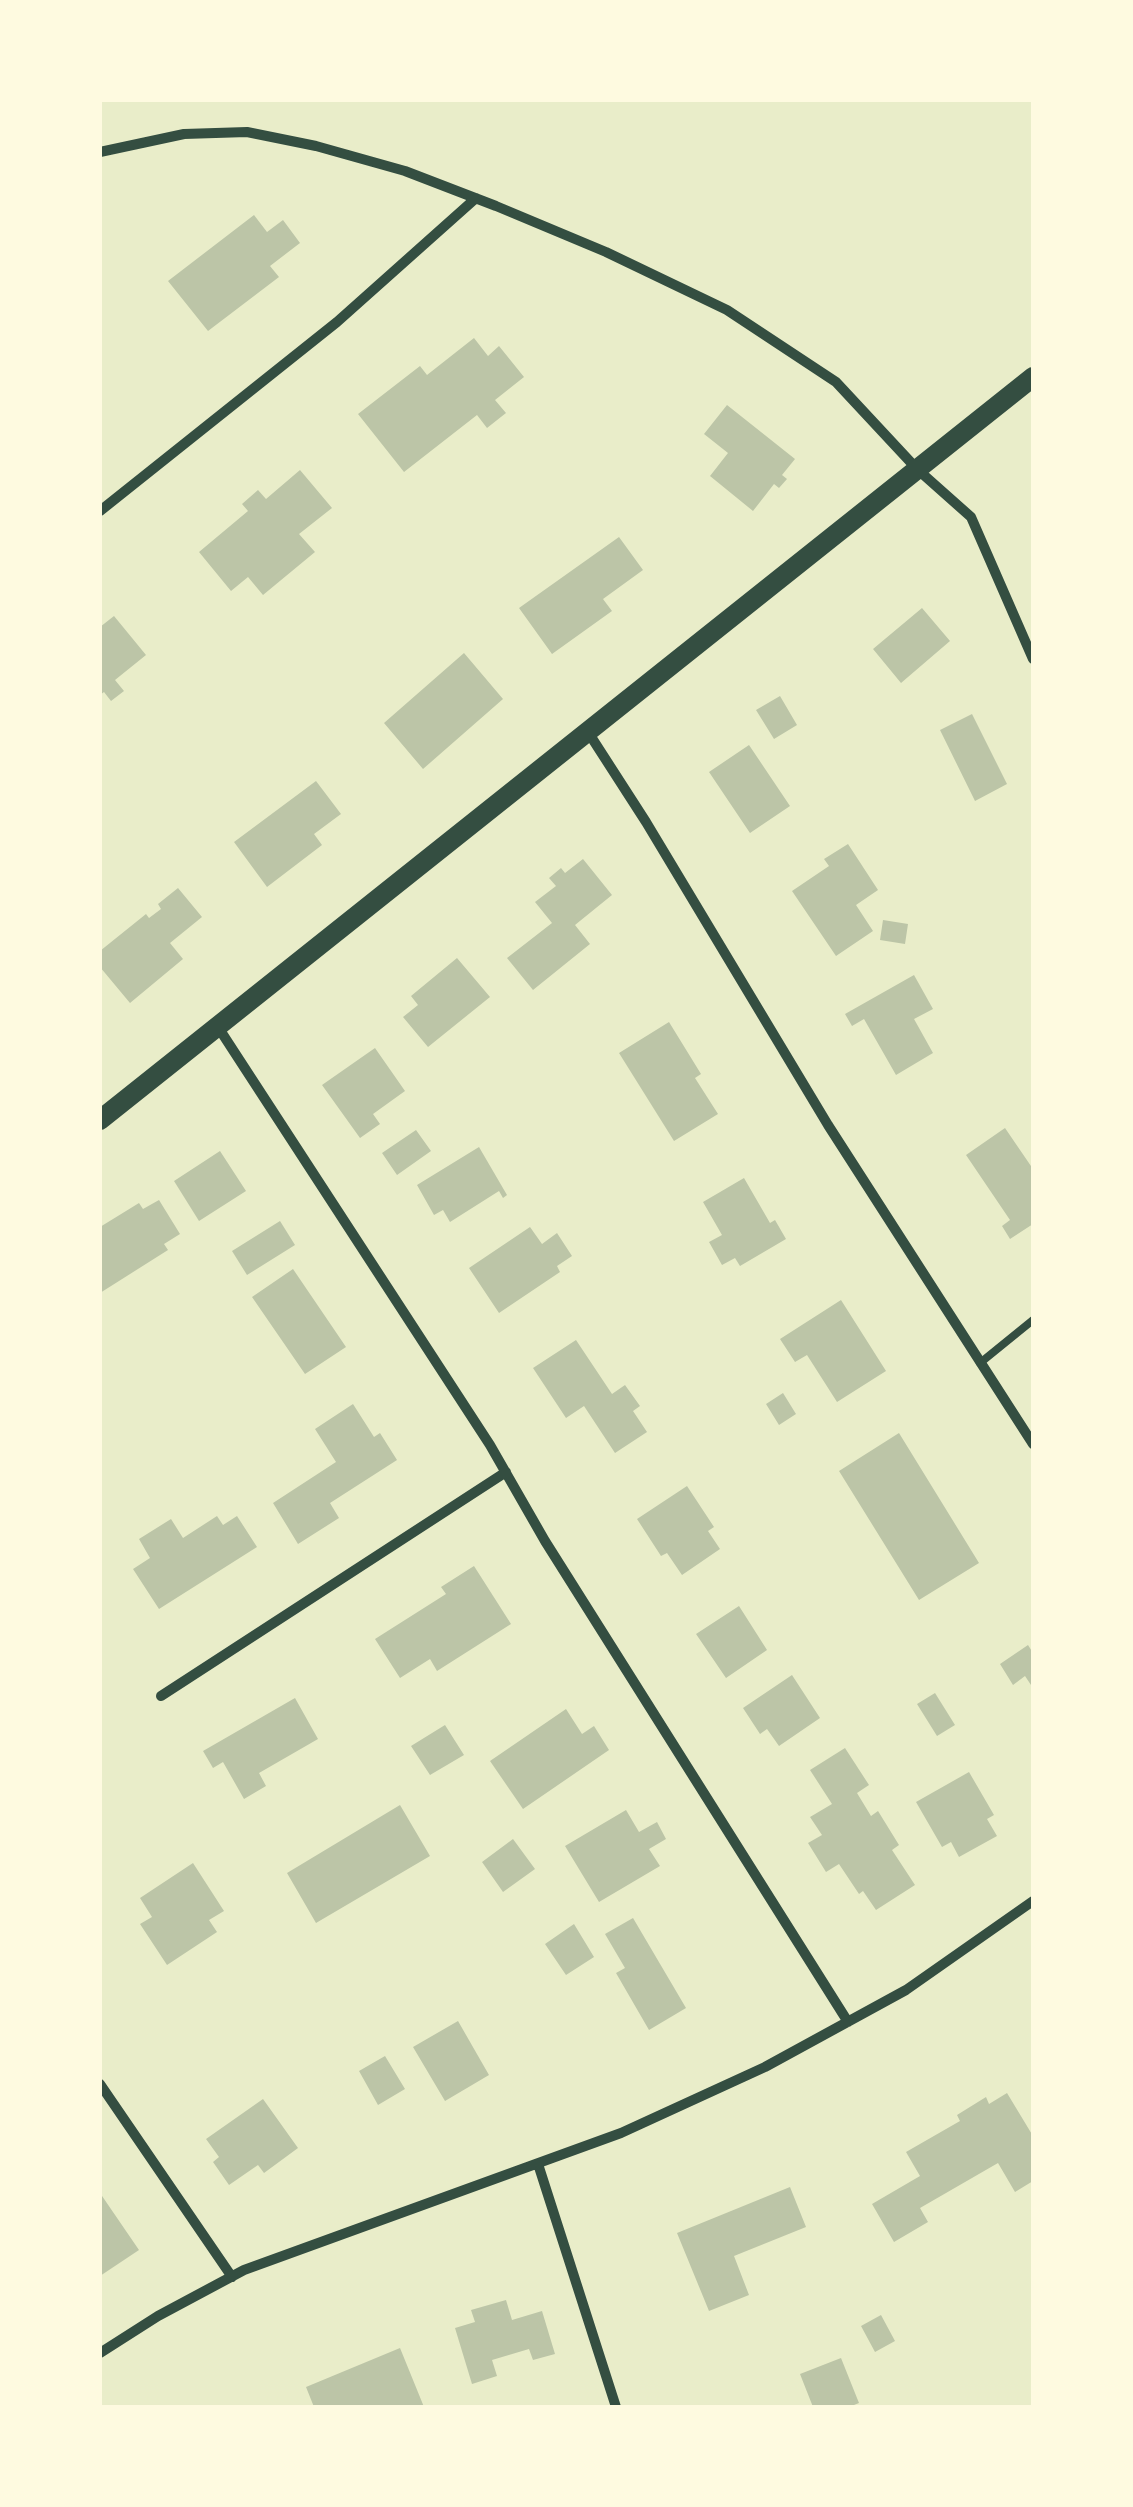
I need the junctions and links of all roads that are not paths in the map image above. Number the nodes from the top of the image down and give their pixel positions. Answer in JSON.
{"nodes":[{"id":1,"x":100,"y":152,"type":"edge"},
{"id":2,"x":476,"y":198,"type":"junction"},
{"id":3,"x":1033,"y":377,"type":"edge"},
{"id":4,"x":917,"y":470,"type":"junction"},
{"id":5,"x":100,"y":511,"type":"edge"},
{"id":6,"x":1033,"y":659,"type":"edge"},
{"id":7,"x":588,"y":732,"type":"junction"},
{"id":8,"x":218,"y":1027,"type":"junction"},
{"id":9,"x":100,"y":1120,"type":"edge"},
{"id":10,"x":1033,"y":1320,"type":"edge"},
{"id":11,"x":980,"y":1363,"type":"junction"},
{"id":12,"x":1033,"y":1444,"type":"edge"},
{"id":13,"x":506,"y":1472,"type":"junction"},
{"id":14,"x":162,"y":1696,"type":"dead end"},
{"id":15,"x":1033,"y":1901,"type":"edge"},
{"id":16,"x":848,"y":2022,"type":"junction"},
{"id":17,"x":100,"y":2084,"type":"edge"},
{"id":18,"x":538,"y":2164,"type":"junction"},
{"id":19,"x":232,"y":2277,"type":"junction"},
{"id":20,"x":100,"y":2353,"type":"edge"},
{"id":21,"x":616,"y":2407,"type":"edge"}],
"edges":[{"from":1,"to":2,"type":"street"},
{"from":2,"to":4,"type":"street"},
{"from":2,"to":5,"type":"street"},
{"from":3,"to":4,"type":"main road"},
{"from":4,"to":6,"type":"street"},
{"from":4,"to":7,"type":"main road"},
{"from":7,"to":8,"type":"main road"},
{"from":7,"to":11,"type":"street"},
{"from":8,"to":9,"type":"main road"},
{"from":8,"to":13,"type":"street"},
{"from":10,"to":11,"type":"lane"},
{"from":11,"to":12,"type":"street"},
{"from":13,"to":14,"type":"street"},
{"from":13,"to":16,"type":"street"},
{"from":15,"to":16,"type":"street"},
{"from":16,"to":18,"type":"street"},
{"from":17,"to":19,"type":"street"},
{"from":18,"to":19,"type":"street"},
{"from":18,"to":21,"type":"street"},
{"from":19,"to":20,"type":"street"}]}
